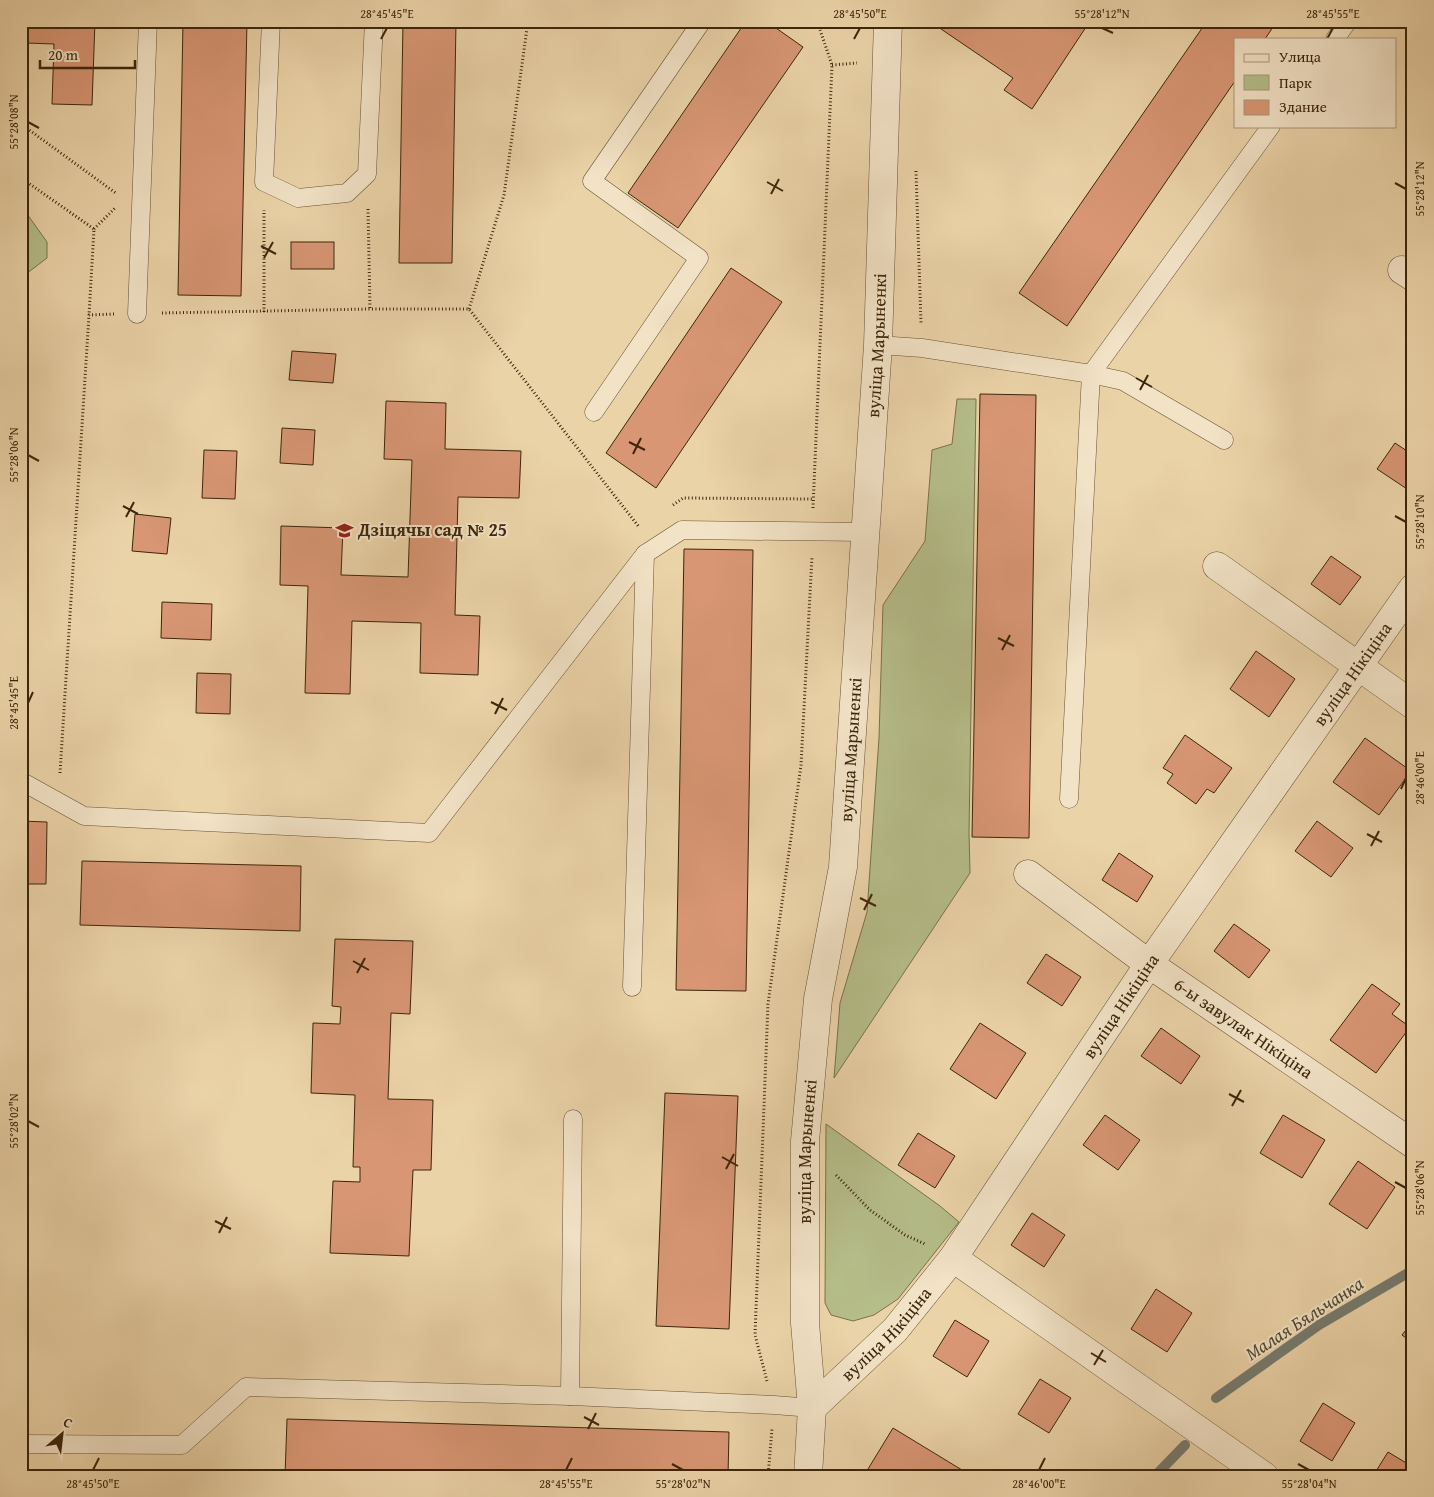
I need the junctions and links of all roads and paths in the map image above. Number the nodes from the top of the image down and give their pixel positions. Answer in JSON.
{"nodes":[{"id":1,"x":148,"y":21,"type":"edge"},
{"id":2,"x":271,"y":21,"type":"edge"},
{"id":3,"x":374,"y":21,"type":"edge"},
{"id":4,"x":528,"y":21,"type":"edge"},
{"id":5,"x":702,"y":21,"type":"edge"},
{"id":6,"x":888,"y":21,"type":"edge"},
{"id":7,"x":1348,"y":21,"type":"edge"},
{"id":8,"x":1336,"y":38,"type":"edge"},
{"id":9,"x":21,"y":124,"type":"edge"},
{"id":10,"x":1270,"y":128,"type":"edge"},
{"id":11,"x":916,"y":169,"type":"dead end"},
{"id":12,"x":367,"y":174,"type":"junction"},
{"id":13,"x":21,"y":178,"type":"edge"},
{"id":14,"x":264,"y":182,"type":"junction"},
{"id":15,"x":123,"y":199,"type":"dead end"},
{"id":16,"x":370,"y":309,"type":"junction"},
{"id":17,"x":469,"y":309,"type":"junction"},
{"id":18,"x":264,"y":312,"type":"junction"},
{"id":19,"x":137,"y":314,"type":"junction"},
{"id":20,"x":89,"y":315,"type":"junction"},
{"id":21,"x":878,"y":344,"type":"junction"},
{"id":22,"x":922,"y":348,"type":"junction"},
{"id":23,"x":1091,"y":374,"type":"junction"},
{"id":24,"x":594,"y":412,"type":"dead end"},
{"id":25,"x":1224,"y":440,"type":"dead end"},
{"id":26,"x":813,"y":499,"type":"dead end"},
{"id":27,"x":668,"y":508,"type":"dead end"},
{"id":28,"x":647,"y":523,"type":"dead end"},
{"id":29,"x":865,"y":532,"type":"junction"},
{"id":30,"x":645,"y":554,"type":"junction"},
{"id":31,"x":1217,"y":566,"type":"dead end"},
{"id":32,"x":1413,"y":588,"type":"edge"},
{"id":33,"x":1359,"y":666,"type":"junction"},
{"id":34,"x":1413,"y":704,"type":"edge"},
{"id":35,"x":21,"y":781,"type":"edge"},
{"id":36,"x":1070,"y":799,"type":"dead end"},
{"id":37,"x":58,"y":801,"type":"junction"},
{"id":38,"x":1028,"y":874,"type":"dead end"},
{"id":39,"x":1149,"y":964,"type":"junction"},
{"id":40,"x":632,"y":986,"type":"dead end"},
{"id":41,"x":768,"y":1004,"type":"dead end"},
{"id":42,"x":573,"y":1119,"type":"dead end"},
{"id":43,"x":805,"y":1141,"type":"junction"},
{"id":44,"x":1413,"y":1144,"type":"edge"},
{"id":45,"x":953,"y":1258,"type":"junction"},
{"id":46,"x":570,"y":1396,"type":"junction"},
{"id":47,"x":774,"y":1405,"type":"junction"},
{"id":48,"x":812,"y":1408,"type":"junction"},
{"id":49,"x":21,"y":1444,"type":"edge"},
{"id":50,"x":768,"y":1476,"type":"edge"},
{"id":51,"x":808,"y":1476,"type":"edge"},
{"id":52,"x":1264,"y":1476,"type":"edge"}],
"edges":[{"from":1,"to":19,"type":"lane"},
{"from":2,"to":14,"type":"lane"},
{"from":3,"to":12,"type":"lane"},
{"from":4,"to":17,"type":"path"},
{"from":5,"to":24,"type":"lane"},
{"from":6,"to":21,"type":"street","name":"вуліца Марыненкі"},
{"from":7,"to":8,"type":"lane"},
{"from":9,"to":15,"type":"path"},
{"from":10,"to":23,"type":"lane"},
{"from":11,"to":22,"type":"path"},
{"from":12,"to":14,"type":"lane"},
{"from":12,"to":16,"type":"path"},
{"from":13,"to":20,"type":"path"},
{"from":14,"to":18,"type":"path"},
{"from":16,"to":17,"type":"path"},
{"from":16,"to":18,"type":"path"},
{"from":17,"to":28,"type":"path"},
{"from":18,"to":19,"type":"path"},
{"from":19,"to":20,"type":"path"},
{"from":20,"to":37,"type":"path"},
{"from":21,"to":22,"type":"lane"},
{"from":21,"to":29,"type":"street","name":"вуліца Марыненкі"},
{"from":22,"to":23,"type":"lane"},
{"from":23,"to":25,"type":"lane"},
{"from":23,"to":36,"type":"lane"},
{"from":26,"to":27,"type":"path"},
{"from":29,"to":30,"type":"lane"},
{"from":29,"to":43,"type":"street","name":"вуліца Марыненкі"},
{"from":30,"to":37,"type":"lane"},
{"from":30,"to":40,"type":"lane"},
{"from":31,"to":33,"type":"street"},
{"from":32,"to":33,"type":"street","name":"вуліца Нікіціна"},
{"from":33,"to":34,"type":"street"},
{"from":33,"to":39,"type":"street","name":"вуліца Нікіціна"},
{"from":35,"to":37,"type":"lane"},
{"from":38,"to":39,"type":"street","name":"6-ы завулак Нікіціна"},
{"from":39,"to":44,"type":"street","name":"6-ы завулак Нікіціна"},
{"from":39,"to":45,"type":"street","name":"вуліца Нікіціна"},
{"from":41,"to":47,"type":"path"},
{"from":42,"to":46,"type":"lane"},
{"from":43,"to":45,"type":"path"},
{"from":43,"to":48,"type":"street","name":"вуліца Марыненкі"},
{"from":45,"to":48,"type":"street","name":"вуліца Нікіціна"},
{"from":45,"to":52,"type":"street"},
{"from":46,"to":47,"type":"lane"},
{"from":46,"to":49,"type":"lane"},
{"from":47,"to":48,"type":"lane"},
{"from":47,"to":50,"type":"path"},
{"from":48,"to":51,"type":"street","name":"вуліца Марыненкі"}]}
